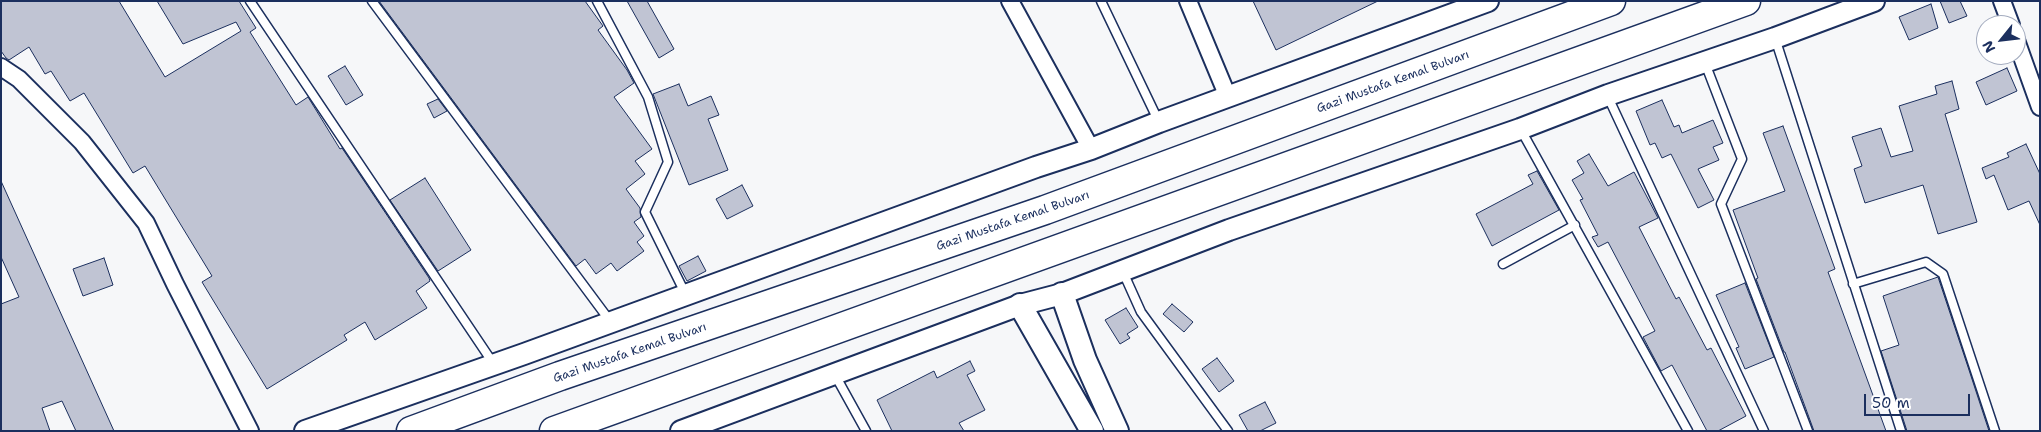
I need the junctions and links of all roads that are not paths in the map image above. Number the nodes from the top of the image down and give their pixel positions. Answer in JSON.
{"nodes":[{"id":1,"x":250,"y":1,"type":"edge"},
{"id":2,"x":372,"y":1,"type":"edge"},
{"id":3,"x":597,"y":1,"type":"edge"},
{"id":4,"x":1010,"y":1,"type":"edge"},
{"id":5,"x":1101,"y":1,"type":"edge"},
{"id":6,"x":1188,"y":1,"type":"edge"},
{"id":7,"x":1488,"y":1,"type":"edge"},
{"id":8,"x":1611,"y":1,"type":"edge"},
{"id":9,"x":1746,"y":1,"type":"edge"},
{"id":10,"x":1874,"y":1,"type":"edge"},
{"id":11,"x":2002,"y":1,"type":"edge"},
{"id":12,"x":2007,"y":15,"type":"edge"},
{"id":13,"x":1775,"y":38,"type":"junction"},
{"id":14,"x":1706,"y":63,"type":"junction"},
{"id":15,"x":2025,"y":65,"type":"edge"},
{"id":16,"x":1,"y":67,"type":"edge"},
{"id":17,"x":1608,"y":95,"type":"junction"},
{"id":18,"x":1228,"y":96,"type":"junction"},
{"id":19,"x":2040,"y":107,"type":"edge"},
{"id":20,"x":1159,"y":122,"type":"junction"},
{"id":21,"x":1520,"y":128,"type":"junction"},
{"id":22,"x":1091,"y":149,"type":"junction"},
{"id":23,"x":1575,"y":226,"type":"junction"},
{"id":24,"x":1503,"y":264,"type":"dead end"},
{"id":25,"x":1122,"y":270,"type":"junction"},
{"id":26,"x":1853,"y":284,"type":"junction"},
{"id":27,"x":1062,"y":294,"type":"junction"},
{"id":28,"x":686,"y":295,"type":"junction"},
{"id":29,"x":1020,"y":305,"type":"junction"},
{"id":30,"x":611,"y":322,"type":"junction"},
{"id":31,"x":494,"y":365,"type":"junction"},
{"id":32,"x":835,"y":375,"type":"junction"},
{"id":33,"x":250,"y":431,"type":"edge"},
{"id":34,"x":306,"y":431,"type":"edge"},
{"id":35,"x":411,"y":431,"type":"edge"},
{"id":36,"x":554,"y":431,"type":"edge"},
{"id":37,"x":681,"y":431,"type":"edge"},
{"id":38,"x":866,"y":431,"type":"edge"},
{"id":39,"x":1092,"y":431,"type":"edge"},
{"id":40,"x":1117,"y":431,"type":"edge"},
{"id":41,"x":1228,"y":431,"type":"edge"},
{"id":42,"x":1688,"y":431,"type":"edge"},
{"id":43,"x":1764,"y":431,"type":"edge"},
{"id":44,"x":1808,"y":431,"type":"edge"},
{"id":45,"x":1901,"y":431,"type":"edge"},
{"id":46,"x":1995,"y":431,"type":"edge"}],
"edges":[{"from":1,"to":31,"type":"lane"},
{"from":2,"to":30,"type":"lane"},
{"from":3,"to":28,"type":"lane"},
{"from":4,"to":22,"type":"street"},
{"from":5,"to":20,"type":"lane"},
{"from":6,"to":18,"type":"street"},
{"from":7,"to":18,"type":"street"},
{"from":8,"to":35,"type":"highway","name":"Gazi Mustafa Kemal Bulvarı"},
{"from":9,"to":36,"type":"highway"},
{"from":10,"to":13,"type":"street"},
{"from":11,"to":12,"type":"street"},
{"from":13,"to":14,"type":"street"},
{"from":13,"to":26,"type":"lane"},
{"from":14,"to":17,"type":"street"},
{"from":14,"to":44,"type":"lane"},
{"from":15,"to":19,"type":"street"},
{"from":16,"to":33,"type":"street"},
{"from":17,"to":21,"type":"street"},
{"from":17,"to":43,"type":"lane"},
{"from":18,"to":20,"type":"street"},
{"from":20,"to":22,"type":"street"},
{"from":21,"to":23,"type":"lane"},
{"from":21,"to":25,"type":"street"},
{"from":22,"to":28,"type":"street"},
{"from":23,"to":24,"type":"lane"},
{"from":23,"to":42,"type":"lane"},
{"from":25,"to":27,"type":"street"},
{"from":25,"to":41,"type":"lane"},
{"from":26,"to":45,"type":"lane"},
{"from":26,"to":46,"type":"lane"},
{"from":27,"to":29,"type":"street"},
{"from":27,"to":40,"type":"main road"},
{"from":28,"to":30,"type":"street"},
{"from":29,"to":32,"type":"street"},
{"from":29,"to":39,"type":"main road"},
{"from":30,"to":31,"type":"street"},
{"from":31,"to":34,"type":"street"},
{"from":32,"to":37,"type":"street"},
{"from":32,"to":38,"type":"lane"}]}
